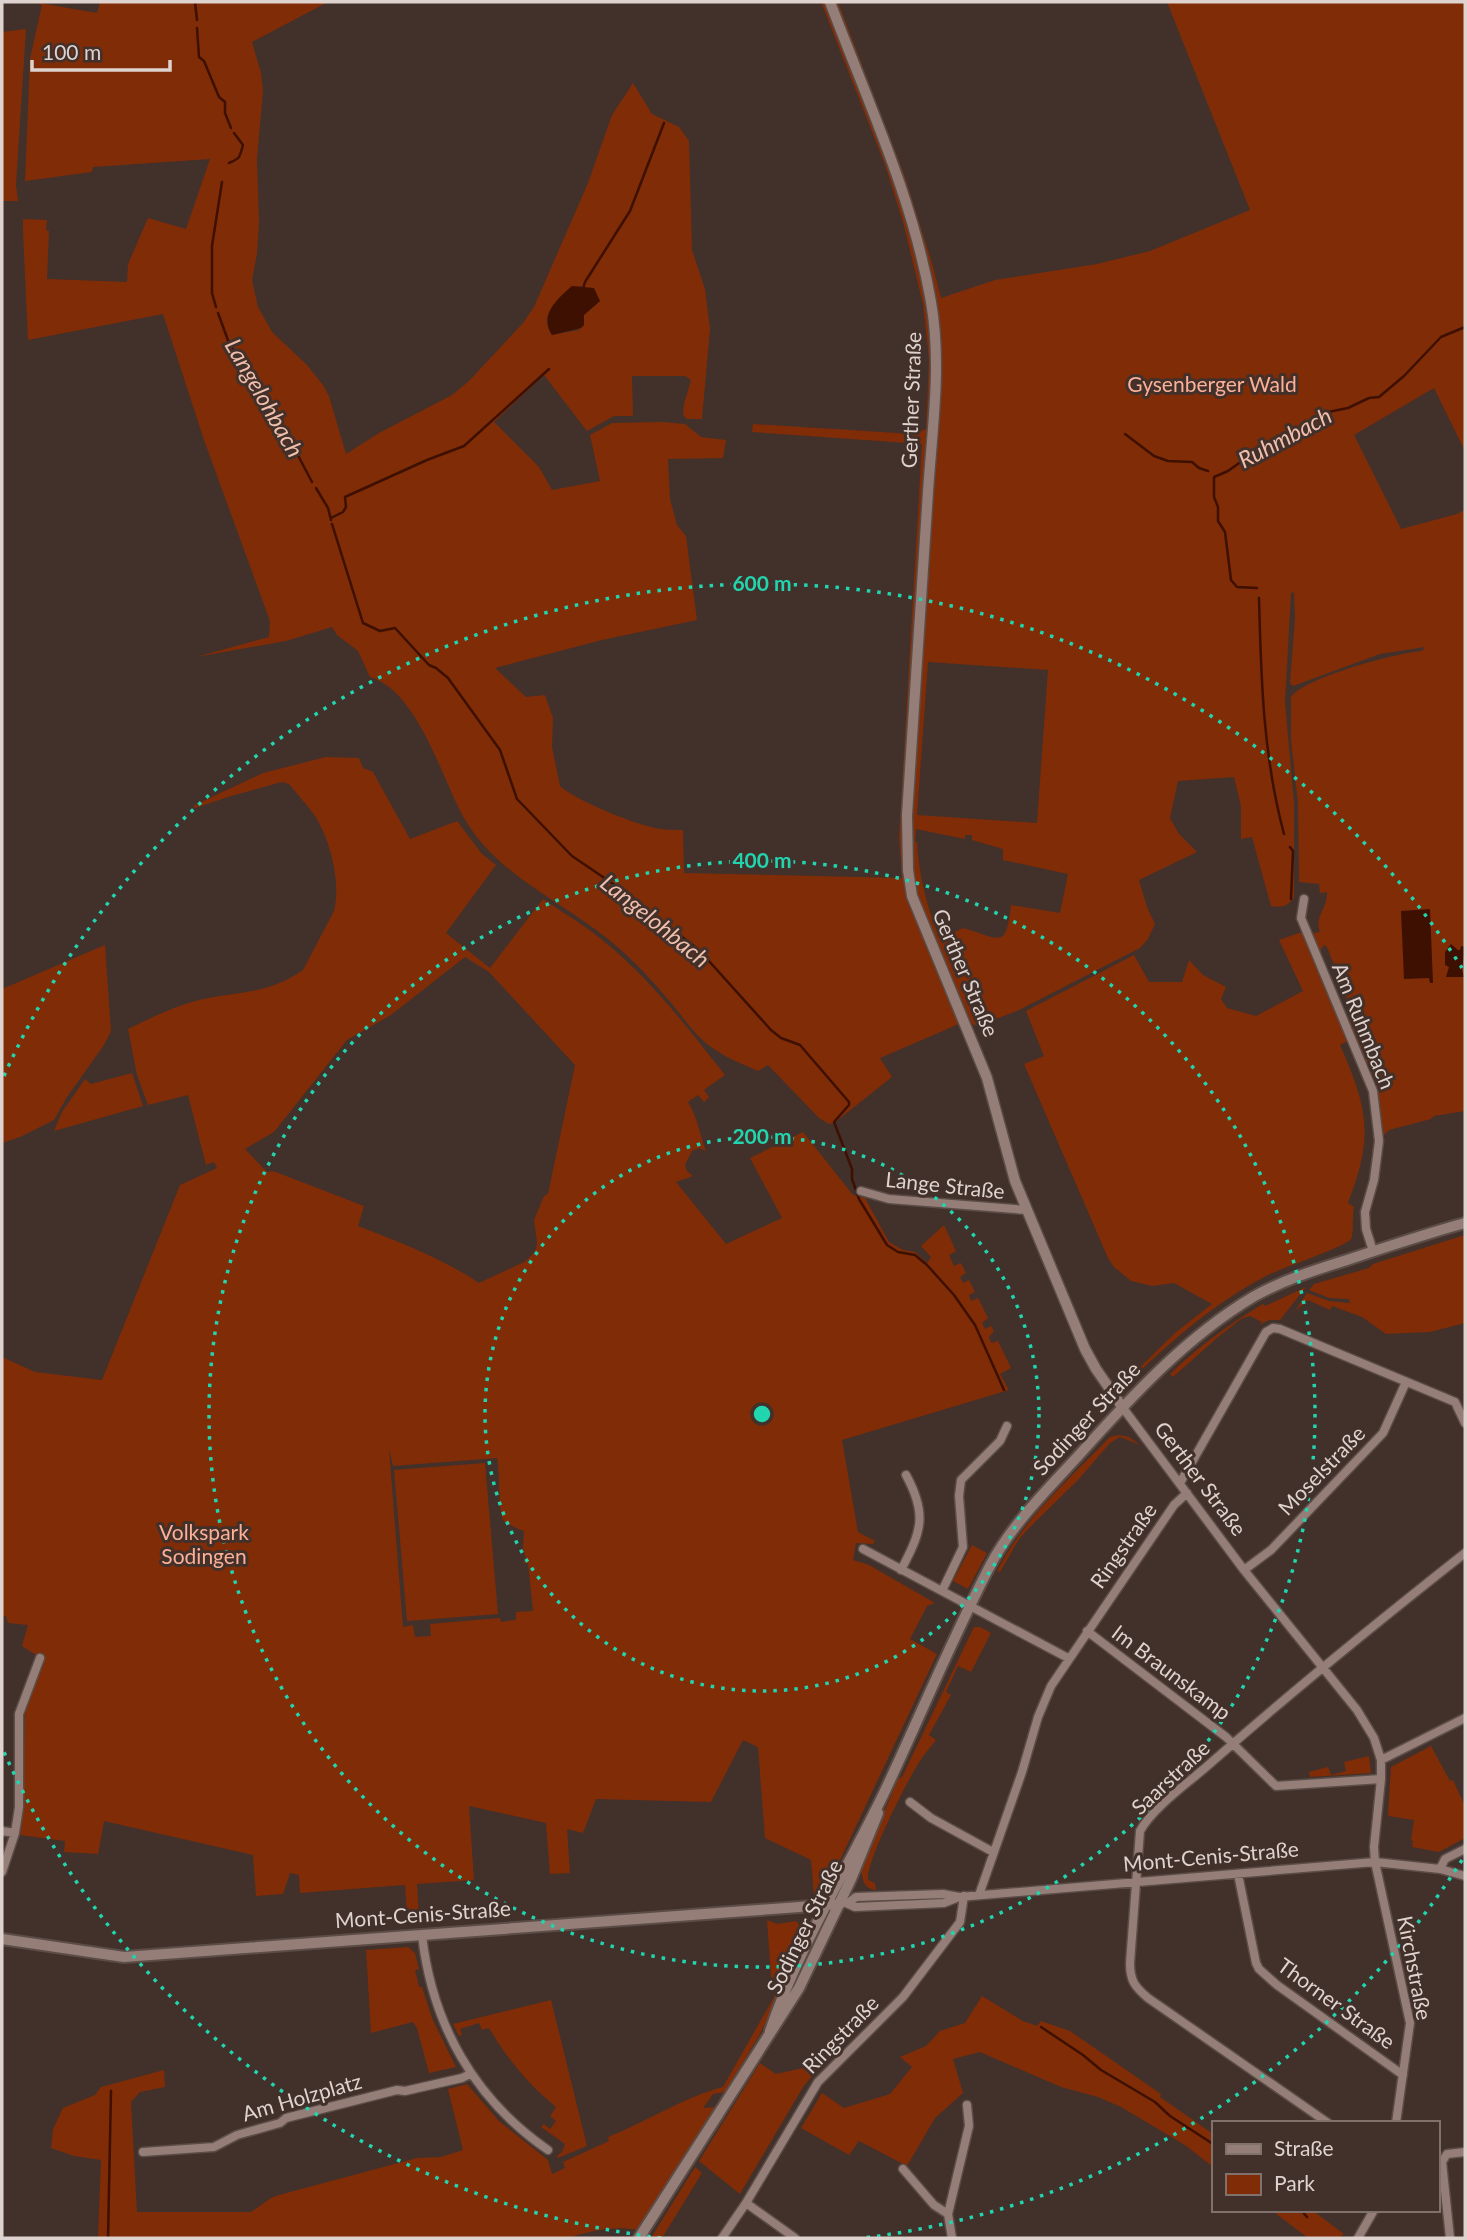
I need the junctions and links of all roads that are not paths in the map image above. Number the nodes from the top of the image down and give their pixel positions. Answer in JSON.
{"nodes":[{"id":1,"x":830,"y":2,"type":"edge"},
{"id":2,"x":1304,"y":899,"type":"dead end"},
{"id":3,"x":861,"y":1191,"type":"dead end"},
{"id":4,"x":1026,"y":1210,"type":"junction"},
{"id":5,"x":1465,"y":1223,"type":"edge"},
{"id":6,"x":1373,"y":1251,"type":"junction"},
{"id":7,"x":1406,"y":1382,"type":"junction"},
{"id":8,"x":1123,"y":1408,"type":"junction"},
{"id":9,"x":1465,"y":1423,"type":"edge"},
{"id":10,"x":1007,"y":1426,"type":"dead end"},
{"id":11,"x":906,"y":1475,"type":"dead end"},
{"id":12,"x":1180,"y":1483,"type":"junction"},
{"id":13,"x":1187,"y":1493,"type":"junction"},
{"id":14,"x":863,"y":1549,"type":"dead end"},
{"id":15,"x":1465,"y":1553,"type":"edge"},
{"id":16,"x":901,"y":1570,"type":"junction"},
{"id":17,"x":1244,"y":1570,"type":"junction"},
{"id":18,"x":942,"y":1591,"type":"junction"},
{"id":19,"x":972,"y":1606,"type":"junction"},
{"id":20,"x":1087,"y":1631,"type":"junction"},
{"id":21,"x":40,"y":1658,"type":"dead end"},
{"id":22,"x":1068,"y":1658,"type":"junction"},
{"id":23,"x":1323,"y":1667,"type":"junction"},
{"id":24,"x":1465,"y":1718,"type":"edge"},
{"id":25,"x":1233,"y":1744,"type":"junction"},
{"id":26,"x":1381,"y":1760,"type":"junction"},
{"id":27,"x":1381,"y":1779,"type":"junction"},
{"id":28,"x":882,"y":1797,"type":"junction"},
{"id":29,"x":910,"y":1802,"type":"dead end"},
{"id":30,"x":2,"y":1831,"type":"edge"},
{"id":31,"x":15,"y":1833,"type":"junction"},
{"id":32,"x":1465,"y":1849,"type":"edge"},
{"id":33,"x":993,"y":1852,"type":"junction"},
{"id":34,"x":1375,"y":1862,"type":"junction"},
{"id":35,"x":1440,"y":1868,"type":"junction"},
{"id":36,"x":2,"y":1872,"type":"edge"},
{"id":37,"x":1238,"y":1874,"type":"junction"},
{"id":38,"x":1465,"y":1876,"type":"edge"},
{"id":39,"x":1137,"y":1882,"type":"junction"},
{"id":40,"x":979,"y":1895,"type":"junction"},
{"id":41,"x":962,"y":1896,"type":"junction"},
{"id":42,"x":844,"y":1904,"type":"junction"},
{"id":43,"x":825,"y":1906,"type":"junction"},
{"id":44,"x":422,"y":1935,"type":"junction"},
{"id":45,"x":2,"y":1939,"type":"edge"},
{"id":46,"x":770,"y":2031,"type":"junction"},
{"id":47,"x":470,"y":2074,"type":"junction"},
{"id":48,"x":1403,"y":2075,"type":"junction"},
{"id":49,"x":967,"y":2105,"type":"dead end"},
{"id":50,"x":1325,"y":2121,"type":"edge"},
{"id":51,"x":1396,"y":2121,"type":"edge"},
{"id":52,"x":548,"y":2150,"type":"dead end"},
{"id":53,"x":143,"y":2152,"type":"dead end"},
{"id":54,"x":1465,"y":2152,"type":"edge"},
{"id":55,"x":903,"y":2169,"type":"dead end"},
{"id":56,"x":746,"y":2203,"type":"junction"},
{"id":57,"x":1373,"y":2212,"type":"edge"},
{"id":58,"x":948,"y":2214,"type":"junction"},
{"id":59,"x":639,"y":2238,"type":"edge"},
{"id":60,"x":722,"y":2238,"type":"edge"},
{"id":61,"x":795,"y":2238,"type":"edge"},
{"id":62,"x":951,"y":2238,"type":"edge"},
{"id":63,"x":1358,"y":2238,"type":"edge"},
{"id":64,"x":1450,"y":2238,"type":"edge"}],
"edges":[{"from":1,"to":4,"type":"street","name":"Gerther Straße"},
{"from":2,"to":6,"type":"street","name":"Am Ruhmbach"},
{"from":3,"to":4,"type":"street","name":"Lange Straße"},
{"from":4,"to":8,"type":"street","name":"Gerther Straße"},
{"from":5,"to":6,"type":"main road","name":"Sodinger Straße"},
{"from":6,"to":8,"type":"main road","name":"Sodinger Straße"},
{"from":7,"to":9,"type":"street"},
{"from":7,"to":12,"type":"street"},
{"from":7,"to":17,"type":"street","name":"Moselstraße"},
{"from":8,"to":12,"type":"street","name":"Gerther Straße"},
{"from":8,"to":19,"type":"main road","name":"Sodinger Straße"},
{"from":10,"to":18,"type":"street"},
{"from":11,"to":16,"type":"street"},
{"from":12,"to":13,"type":"street","name":"Gerther Straße"},
{"from":13,"to":17,"type":"street","name":"Gerther Straße"},
{"from":13,"to":20,"type":"street","name":"Ringstraße"},
{"from":14,"to":16,"type":"street"},
{"from":15,"to":23,"type":"street","name":"Saarstraße"},
{"from":16,"to":18,"type":"street"},
{"from":17,"to":23,"type":"street","name":"Gerther Straße"},
{"from":18,"to":19,"type":"street"},
{"from":19,"to":22,"type":"street"},
{"from":19,"to":28,"type":"main road","name":"Sodinger Straße"},
{"from":20,"to":22,"type":"street","name":"Ringstraße"},
{"from":20,"to":25,"type":"street","name":"Im Braunskamp"},
{"from":21,"to":31,"type":"street"},
{"from":22,"to":33,"type":"street","name":"Ringstraße"},
{"from":23,"to":25,"type":"street","name":"Saarstraße"},
{"from":23,"to":26,"type":"street","name":"Gerther Straße"},
{"from":24,"to":26,"type":"street"},
{"from":25,"to":27,"type":"street","name":"Im Braunskamp"},
{"from":25,"to":39,"type":"street","name":"Saarstraße"},
{"from":26,"to":27,"type":"street","name":"Gerther Straße"},
{"from":27,"to":34,"type":"street","name":"Gerther Straße"},
{"from":28,"to":42,"type":"main road","name":"Sodinger Straße"},
{"from":28,"to":43,"type":"main road","name":"Sodinger Straße"},
{"from":29,"to":33,"type":"street"},
{"from":30,"to":31,"type":"street"},
{"from":31,"to":36,"type":"street"},
{"from":32,"to":35,"type":"street"},
{"from":33,"to":40,"type":"street","name":"Ringstraße"},
{"from":34,"to":35,"type":"street","name":"Mont-Cenis-Straße"},
{"from":34,"to":37,"type":"street","name":"Mont-Cenis-Straße"},
{"from":34,"to":48,"type":"street","name":"Kirchstraße"},
{"from":35,"to":38,"type":"street","name":"Mont-Cenis-Straße"},
{"from":37,"to":39,"type":"street","name":"Mont-Cenis-Straße"},
{"from":37,"to":48,"type":"street","name":"Thorner Straße"},
{"from":39,"to":40,"type":"street","name":"Mont-Cenis-Straße"},
{"from":39,"to":50,"type":"street","name":"Saarstraße"},
{"from":40,"to":41,"type":"street","name":"Mont-Cenis-Straße"},
{"from":41,"to":42,"type":"street","name":"Mont-Cenis-Straße"},
{"from":41,"to":56,"type":"street","name":"Ringstraße"},
{"from":42,"to":43,"type":"main road","name":"Mont-Cenis-Straße"},
{"from":42,"to":46,"type":"main road","name":"Sodinger Straße"},
{"from":43,"to":44,"type":"main road","name":"Mont-Cenis-Straße"},
{"from":43,"to":46,"type":"main road","name":"Sodinger Straße"},
{"from":44,"to":45,"type":"main road","name":"Mont-Cenis-Straße"},
{"from":44,"to":47,"type":"street"},
{"from":46,"to":59,"type":"main road","name":"Sodinger Straße"},
{"from":47,"to":52,"type":"street"},
{"from":47,"to":53,"type":"street","name":"Am Holzplatz"},
{"from":48,"to":51,"type":"street","name":"Kirchstraße"},
{"from":49,"to":58,"type":"street"},
{"from":54,"to":64,"type":"street"},
{"from":55,"to":58,"type":"street"},
{"from":56,"to":60,"type":"street","name":"Ringstraße"},
{"from":56,"to":61,"type":"street"},
{"from":57,"to":63,"type":"street"},
{"from":58,"to":62,"type":"street"}]}
